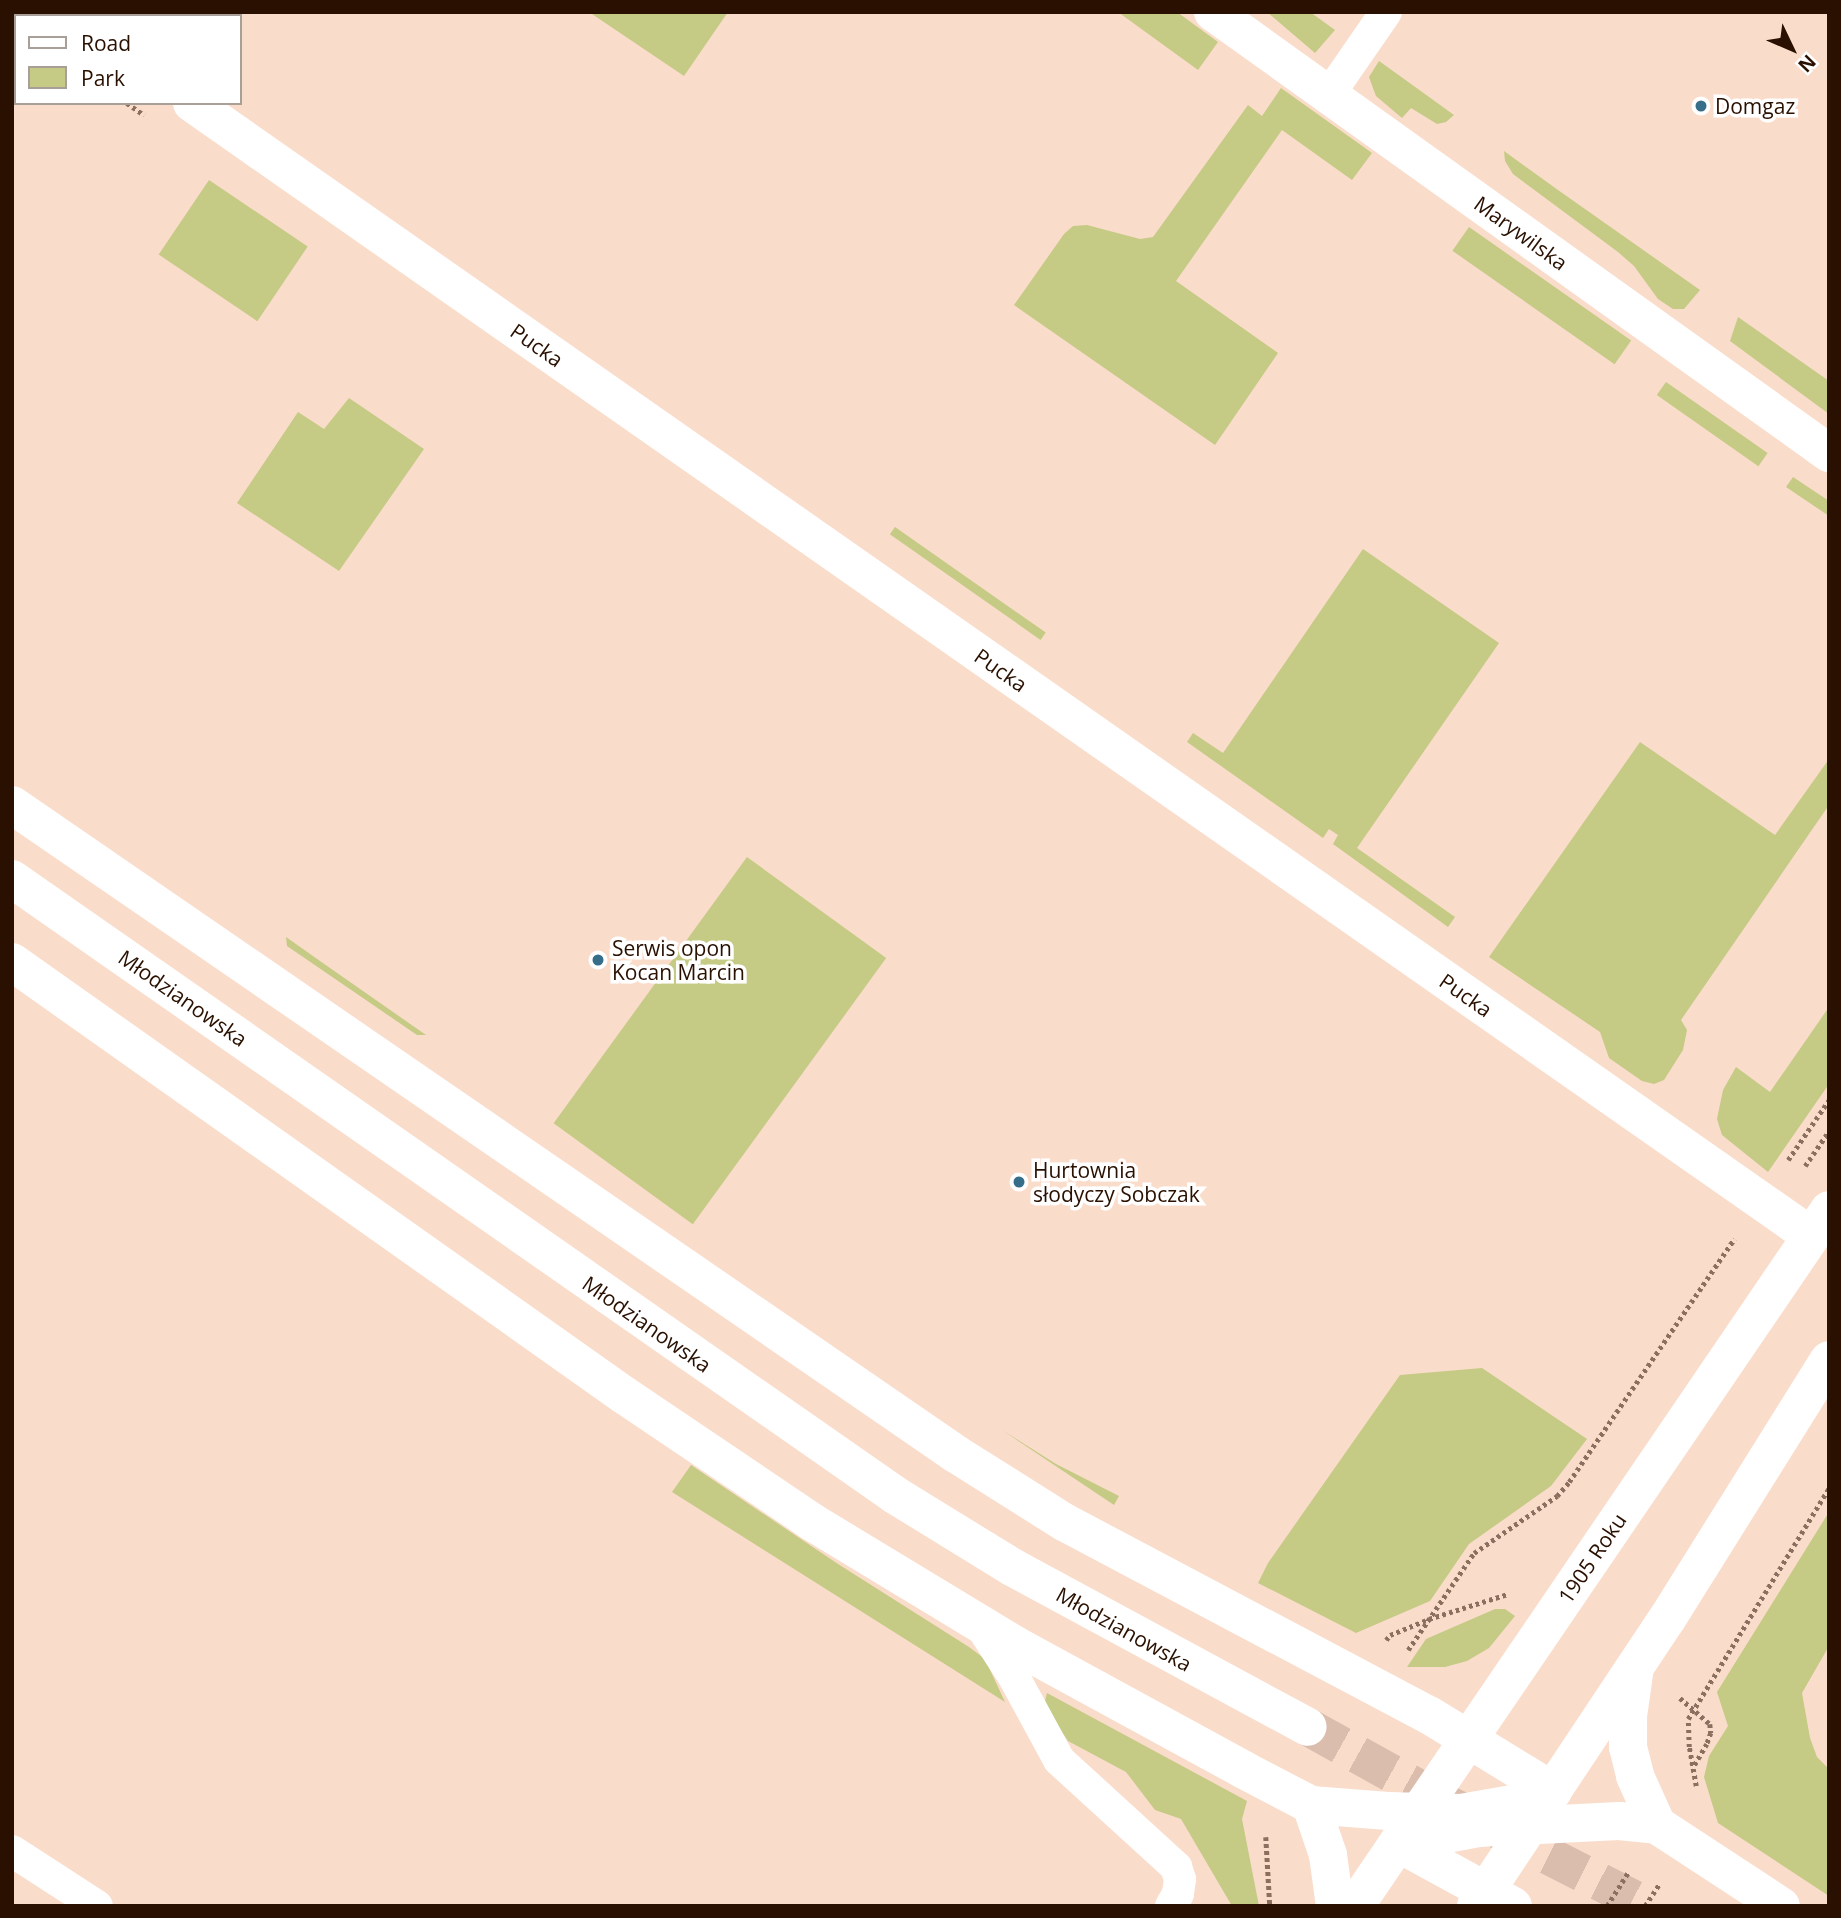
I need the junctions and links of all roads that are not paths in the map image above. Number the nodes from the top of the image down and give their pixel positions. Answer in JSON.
{"nodes":[{"id":1,"x":1213,"y":12,"type":"edge"},
{"id":2,"x":1386,"y":12,"type":"edge"},
{"id":3,"x":1328,"y":96,"type":"junction"},
{"id":4,"x":195,"y":105,"type":"edge"},
{"id":5,"x":1829,"y":453,"type":"edge"},
{"id":6,"x":13,"y":805,"type":"edge"},
{"id":7,"x":12,"y":879,"type":"edge"},
{"id":8,"x":12,"y":962,"type":"edge"},
{"id":9,"x":1820,"y":1223,"type":"edge"},
{"id":10,"x":1829,"y":1360,"type":"edge"},
{"id":11,"x":1829,"y":1389,"type":"edge"},
{"id":12,"x":1798,"y":1413,"type":"junction"},
{"id":13,"x":980,"y":1625,"type":"junction"},
{"id":14,"x":1634,"y":1667,"type":"junction"},
{"id":15,"x":1308,"y":1727,"type":"tunnel mouth"},
{"id":16,"x":1468,"y":1740,"type":"junction"},
{"id":17,"x":1553,"y":1791,"type":"junction"},
{"id":18,"x":1311,"y":1805,"type":"junction"},
{"id":19,"x":1420,"y":1811,"type":"junction"},
{"id":20,"x":1657,"y":1825,"type":"junction"},
{"id":21,"x":1529,"y":1826,"type":"junction"},
{"id":22,"x":1398,"y":1843,"type":"junction"},
{"id":23,"x":12,"y":1851,"type":"edge"},
{"id":24,"x":1491,"y":1901,"type":"edge"},
{"id":25,"x":97,"y":1906,"type":"edge"},
{"id":26,"x":1171,"y":1906,"type":"edge"},
{"id":27,"x":1335,"y":1906,"type":"edge"},
{"id":28,"x":1355,"y":1906,"type":"edge"},
{"id":29,"x":1781,"y":1906,"type":"edge"}],
"edges":[{"from":1,"to":3,"type":"main road","name":"Marywilska"},
{"from":2,"to":3,"type":"lane"},
{"from":3,"to":5,"type":"main road","name":"Marywilska"},
{"from":4,"to":9,"type":"main road","name":"Pucka"},
{"from":6,"to":16,"type":"main road"},
{"from":7,"to":15,"type":"main road","name":"Młodzianowska"},
{"from":8,"to":13,"type":"main road"},
{"from":9,"to":16,"type":"main road","name":"1905 Roku"},
{"from":10,"to":12,"type":"main road"},
{"from":11,"to":12,"type":"lane"},
{"from":12,"to":14,"type":"main road"},
{"from":13,"to":18,"type":"main road"},
{"from":13,"to":26,"type":"lane"},
{"from":14,"to":17,"type":"main road"},
{"from":14,"to":20,"type":"main road"},
{"from":16,"to":17,"type":"main road"},
{"from":16,"to":19,"type":"main road","name":"1905 Roku"},
{"from":17,"to":19,"type":"main road"},
{"from":17,"to":21,"type":"main road"},
{"from":18,"to":19,"type":"main road"},
{"from":18,"to":27,"type":"main road"},
{"from":19,"to":22,"type":"main road","name":"1905 Roku"},
{"from":20,"to":21,"type":"main road"},
{"from":20,"to":29,"type":"main road"},
{"from":21,"to":22,"type":"main road"},
{"from":21,"to":24,"type":"main road"},
{"from":22,"to":24,"type":"main road"},
{"from":22,"to":28,"type":"main road","name":"1905 Roku"},
{"from":23,"to":25,"type":"lane"}]}
